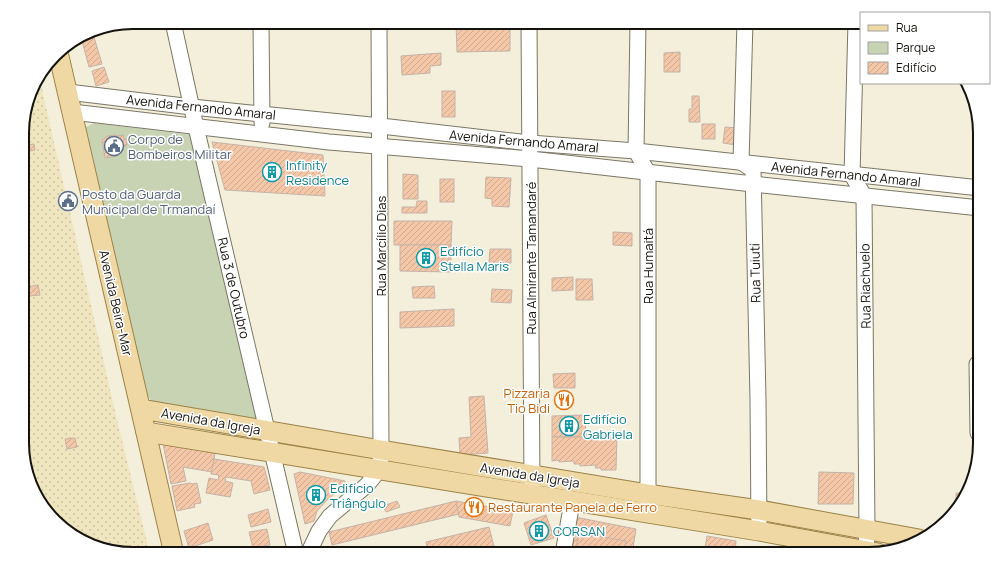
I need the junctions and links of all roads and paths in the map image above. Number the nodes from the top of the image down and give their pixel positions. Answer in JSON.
{"nodes":[{"id":1,"x":175,"y":29,"type":"edge"},
{"id":2,"x":261,"y":29,"type":"edge"},
{"id":3,"x":379,"y":29,"type":"edge"},
{"id":4,"x":529,"y":29,"type":"edge"},
{"id":5,"x":638,"y":29,"type":"edge"},
{"id":6,"x":745,"y":29,"type":"edge"},
{"id":7,"x":856,"y":29,"type":"edge"},
{"id":8,"x":60,"y":59,"type":"edge"},
{"id":9,"x":68,"y":92,"type":"junction"},
{"id":10,"x":192,"y":107,"type":"junction"},
{"id":11,"x":72,"y":112,"type":"junction"},
{"id":12,"x":262,"y":114,"type":"junction"},
{"id":13,"x":320,"y":120,"type":"junction"},
{"id":14,"x":380,"y":126,"type":"junction"},
{"id":15,"x":196,"y":127,"type":"junction"},
{"id":16,"x":262,"y":134,"type":"junction"},
{"id":17,"x":329,"y":142,"type":"junction"},
{"id":18,"x":530,"y":143,"type":"junction"},
{"id":19,"x":381,"y":146,"type":"junction"},
{"id":20,"x":636,"y":151,"type":"junction"},
{"id":21,"x":530,"y":159,"type":"junction"},
{"id":22,"x":741,"y":162,"type":"junction"},
{"id":23,"x":648,"y":173,"type":"junction"},
{"id":24,"x":852,"y":176,"type":"junction"},
{"id":25,"x":753,"y":184,"type":"junction"},
{"id":26,"x":973,"y":187,"type":"edge"},
{"id":27,"x":864,"y":196,"type":"junction"},
{"id":28,"x":973,"y":207,"type":"edge"},
{"id":29,"x":141,"y":409,"type":"junction"},
{"id":30,"x":268,"y":431,"type":"junction"},
{"id":31,"x":146,"y":432,"type":"junction"},
{"id":32,"x":381,"y":450,"type":"junction"},
{"id":33,"x":272,"y":452,"type":"junction"},
{"id":34,"x":380,"y":469,"type":"junction"},
{"id":35,"x":533,"y":475,"type":"junction"},
{"id":36,"x":531,"y":494,"type":"junction"},
{"id":37,"x":648,"y":494,"type":"junction"},
{"id":38,"x":572,"y":502,"type":"junction"},
{"id":39,"x":759,"y":510,"type":"junction"},
{"id":40,"x":647,"y":514,"type":"junction"},
{"id":41,"x":867,"y":530,"type":"junction"},
{"id":42,"x":759,"y":531,"type":"junction"},
{"id":43,"x":912,"y":538,"type":"edge"},
{"id":44,"x":172,"y":547,"type":"edge"},
{"id":45,"x":294,"y":547,"type":"edge"},
{"id":46,"x":311,"y":547,"type":"edge"},
{"id":47,"x":564,"y":547,"type":"edge"},
{"id":48,"x":840,"y":547,"type":"edge"},
{"id":49,"x":869,"y":547,"type":"edge"}],
"edges":[{"from":1,"to":10,"type":"street","name":"Rua 3 de Outubro"},
{"from":2,"to":12,"type":"street"},
{"from":3,"to":14,"type":"street","name":"Rua Marcílio Dias"},
{"from":4,"to":18,"type":"street","name":"Rua Almirante Tamandaré"},
{"from":5,"to":20,"type":"street","name":"Rua Humaitá"},
{"from":6,"to":22,"type":"street"},
{"from":7,"to":24,"type":"street"},
{"from":8,"to":9,"type":"main road","name":"Avenida Beira-Mar"},
{"from":9,"to":10,"type":"street","name":"Avenida Fernando Amaral"},
{"from":9,"to":11,"type":"main road","name":"Avenida Beira-Mar"},
{"from":10,"to":12,"type":"street","name":"Avenida Fernando Amaral"},
{"from":10,"to":15,"type":"street","name":"Rua 3 de Outubro"},
{"from":11,"to":15,"type":"street","name":"Avenida Fernando Amaral"},
{"from":11,"to":29,"type":"main road","name":"Avenida Beira-Mar"},
{"from":12,"to":13,"type":"street","name":"Avenida Fernando Amaral"},
{"from":12,"to":16,"type":"street"},
{"from":13,"to":14,"type":"street","name":"Avenida Fernando Amaral"},
{"from":13,"to":17,"type":"street"},
{"from":14,"to":18,"type":"street","name":"Avenida Fernando Amaral"},
{"from":14,"to":19,"type":"street","name":"Rua Marcílio Dias"},
{"from":15,"to":16,"type":"street","name":"Avenida Fernando Amaral"},
{"from":15,"to":30,"type":"street","name":"Rua 3 de Outubro"},
{"from":16,"to":17,"type":"street","name":"Avenida Fernando Amaral"},
{"from":17,"to":19,"type":"street","name":"Avenida Fernando Amaral"},
{"from":18,"to":20,"type":"street","name":"Avenida Fernando Amaral"},
{"from":18,"to":21,"type":"street","name":"Rua Almirante Tamandaré"},
{"from":19,"to":21,"type":"street","name":"Avenida Fernando Amaral"},
{"from":19,"to":32,"type":"street","name":"Rua Marcílio Dias"},
{"from":20,"to":22,"type":"street","name":"Avenida Fernando Amaral"},
{"from":20,"to":23,"type":"street","name":"Rua Humaitá"},
{"from":21,"to":23,"type":"street","name":"Avenida Fernando Amaral"},
{"from":21,"to":35,"type":"street","name":"Rua Almirante Tamandaré"},
{"from":22,"to":24,"type":"street","name":"Avenida Fernando Amaral"},
{"from":22,"to":25,"type":"street","name":"Rua Tuiutí"},
{"from":23,"to":25,"type":"street","name":"Avenida Fernando Amaral"},
{"from":23,"to":37,"type":"street","name":"Rua Humaitá"},
{"from":24,"to":26,"type":"street","name":"Avenida Fernando Amaral"},
{"from":24,"to":27,"type":"street"},
{"from":25,"to":27,"type":"street","name":"Avenida Fernando Amaral"},
{"from":25,"to":39,"type":"street","name":"Rua Tuiutí"},
{"from":27,"to":28,"type":"street","name":"Avenida Fernando Amaral"},
{"from":27,"to":41,"type":"street","name":"Rua Riachuelo"},
{"from":29,"to":30,"type":"main road","name":"Avenida da Igreja"},
{"from":29,"to":31,"type":"main road","name":"Avenida Beira-Mar"},
{"from":30,"to":32,"type":"main road","name":"Avenida da Igreja"},
{"from":30,"to":33,"type":"street","name":"Rua 3 de Outubro"},
{"from":31,"to":33,"type":"main road","name":"Avenida da Igreja"},
{"from":31,"to":44,"type":"main road","name":"Avenida Beira-Mar"},
{"from":32,"to":34,"type":"street","name":"Rua Marcílio Dias"},
{"from":32,"to":35,"type":"main road","name":"Avenida da Igreja"},
{"from":33,"to":34,"type":"main road","name":"Avenida da Igreja"},
{"from":33,"to":45,"type":"street","name":"Rua 3 de Outubro"},
{"from":34,"to":36,"type":"main road","name":"Avenida da Igreja"},
{"from":34,"to":46,"type":"street"},
{"from":35,"to":36,"type":"street","name":"Rua Almirante Tamandaré"},
{"from":35,"to":37,"type":"main road","name":"Avenida da Igreja"},
{"from":36,"to":38,"type":"main road","name":"Avenida da Igreja"},
{"from":37,"to":39,"type":"main road","name":"Avenida da Igreja"},
{"from":37,"to":40,"type":"street","name":"Rua Humaitá"},
{"from":38,"to":40,"type":"main road","name":"Avenida da Igreja"},
{"from":38,"to":47,"type":"street"},
{"from":39,"to":41,"type":"main road","name":"Avenida da Igreja"},
{"from":39,"to":42,"type":"street","name":"Rua Tuiutí"},
{"from":40,"to":42,"type":"main road","name":"Avenida da Igreja"},
{"from":41,"to":43,"type":"main road","name":"Avenida da Igreja"},
{"from":41,"to":49,"type":"street","name":"Rua Riachuelo"},
{"from":42,"to":48,"type":"main road","name":"Avenida da Igreja"}]}
